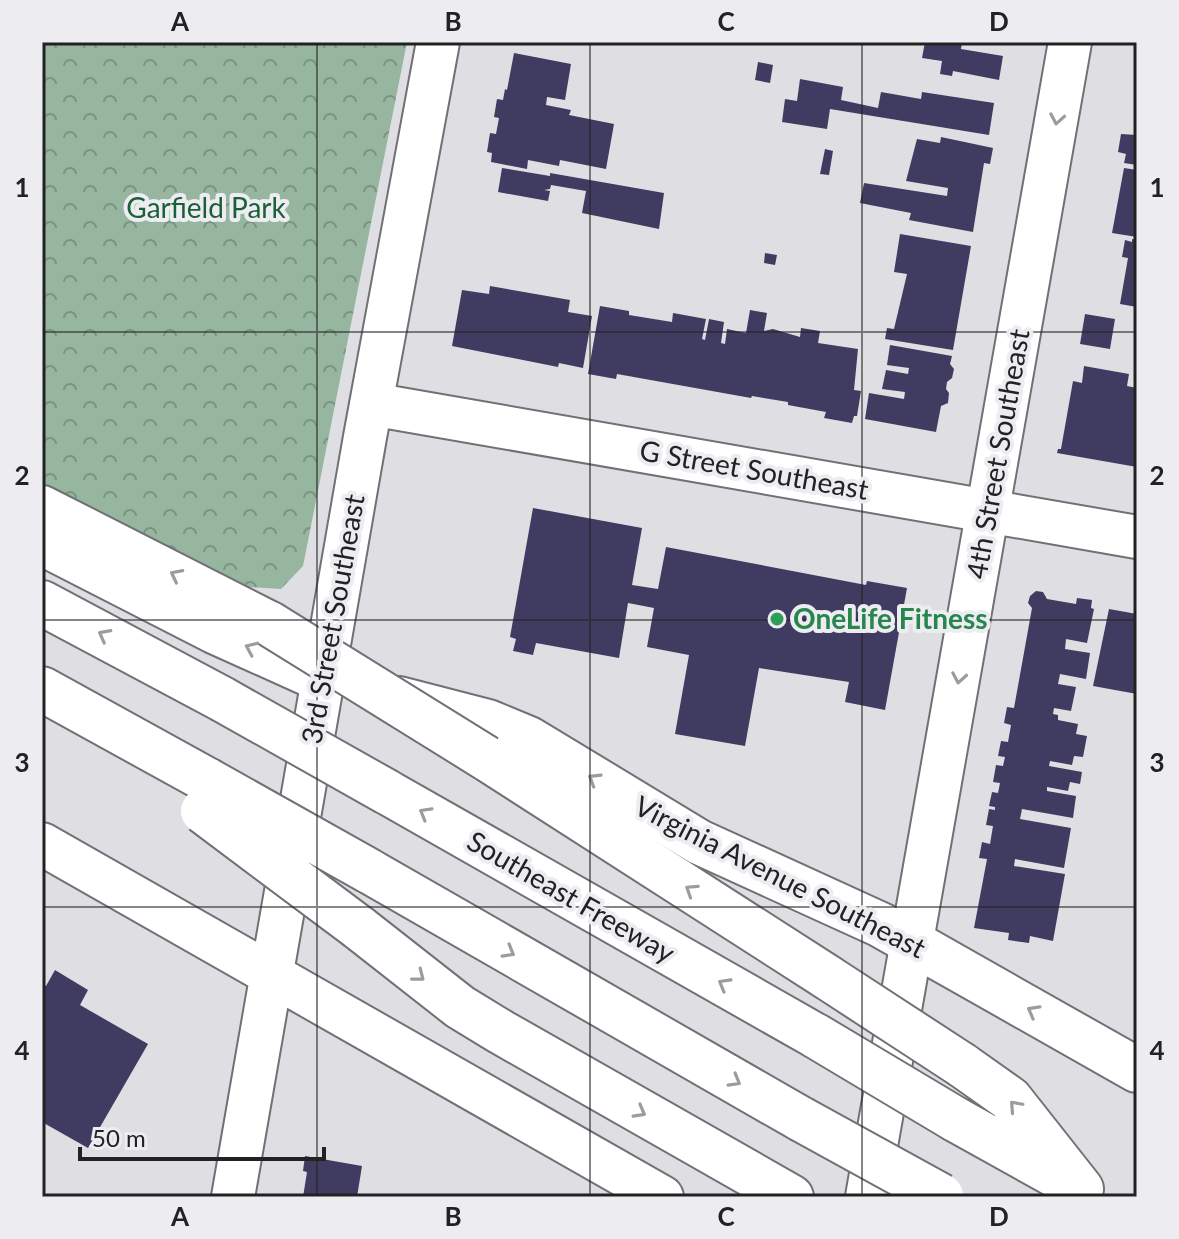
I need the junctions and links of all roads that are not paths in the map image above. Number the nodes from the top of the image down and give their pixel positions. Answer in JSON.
{"nodes":[{"id":1,"x":438,"y":42,"type":"edge"},
{"id":2,"x":1070,"y":42,"type":"edge"},
{"id":3,"x":371,"y":404,"type":"junction"},
{"id":4,"x":42,"y":508,"type":"edge"},
{"id":5,"x":989,"y":510,"type":"junction"},
{"id":6,"x":1137,"y":537,"type":"edge"},
{"id":7,"x":42,"y":543,"type":"edge"},
{"id":8,"x":42,"y":603,"type":"edge"},
{"id":9,"x":323,"y":680,"type":"junction"},
{"id":10,"x":57,"y":697,"type":"edge"},
{"id":11,"x":205,"y":796,"type":"junction"},
{"id":12,"x":42,"y":844,"type":"edge"},
{"id":13,"x":912,"y":942,"type":"junction"},
{"id":14,"x":272,"y":974,"type":"junction"},
{"id":15,"x":1137,"y":1070,"type":"edge"},
{"id":16,"x":1088,"y":1193,"type":"edge"},
{"id":17,"x":942,"y":1196,"type":"edge"},
{"id":18,"x":233,"y":1197,"type":"edge"},
{"id":19,"x":662,"y":1197,"type":"edge"},
{"id":20,"x":791,"y":1197,"type":"edge"},
{"id":21,"x":867,"y":1197,"type":"edge"}],
"edges":[{"from":1,"to":3,"type":"street","name":"3rd Street Southeast"},
{"from":2,"to":5,"type":"street","name":"4th Street Southeast","one_way":true},
{"from":3,"to":5,"type":"street","name":"G Street Southeast"},
{"from":3,"to":9,"type":"street","name":"3rd Street Southeast"},
{"from":16,"to":4,"type":"main road","one_way":true,"bridge":true},
{"from":5,"to":6,"type":"street","name":"G Street Southeast"},
{"from":5,"to":13,"type":"street","name":"4th Street Southeast","one_way":true},
{"from":9,"to":7,"type":"main road","name":"Virginia Avenue Southeast","one_way":true},
{"from":16,"to":8,"type":"main road","name":"Southeast Freeway","one_way":true,"bridge":true},
{"from":13,"to":9,"type":"main road","name":"Virginia Avenue Southeast","one_way":true},
{"from":9,"to":14,"type":"street","name":"3rd Street Southeast"},
{"from":10,"to":11,"type":"main road"},
{"from":11,"to":17,"type":"main road","one_way":true,"bridge":true},
{"from":11,"to":20,"type":"main road","one_way":true,"bridge":true},
{"from":12,"to":14,"type":"street"},
{"from":15,"to":13,"type":"main road","name":"Virginia Avenue Southeast","one_way":true},
{"from":13,"to":21,"type":"street","name":"4th Street Southeast"},
{"from":14,"to":18,"type":"street","name":"3rd Street Southeast"},
{"from":14,"to":19,"type":"street"}]}
